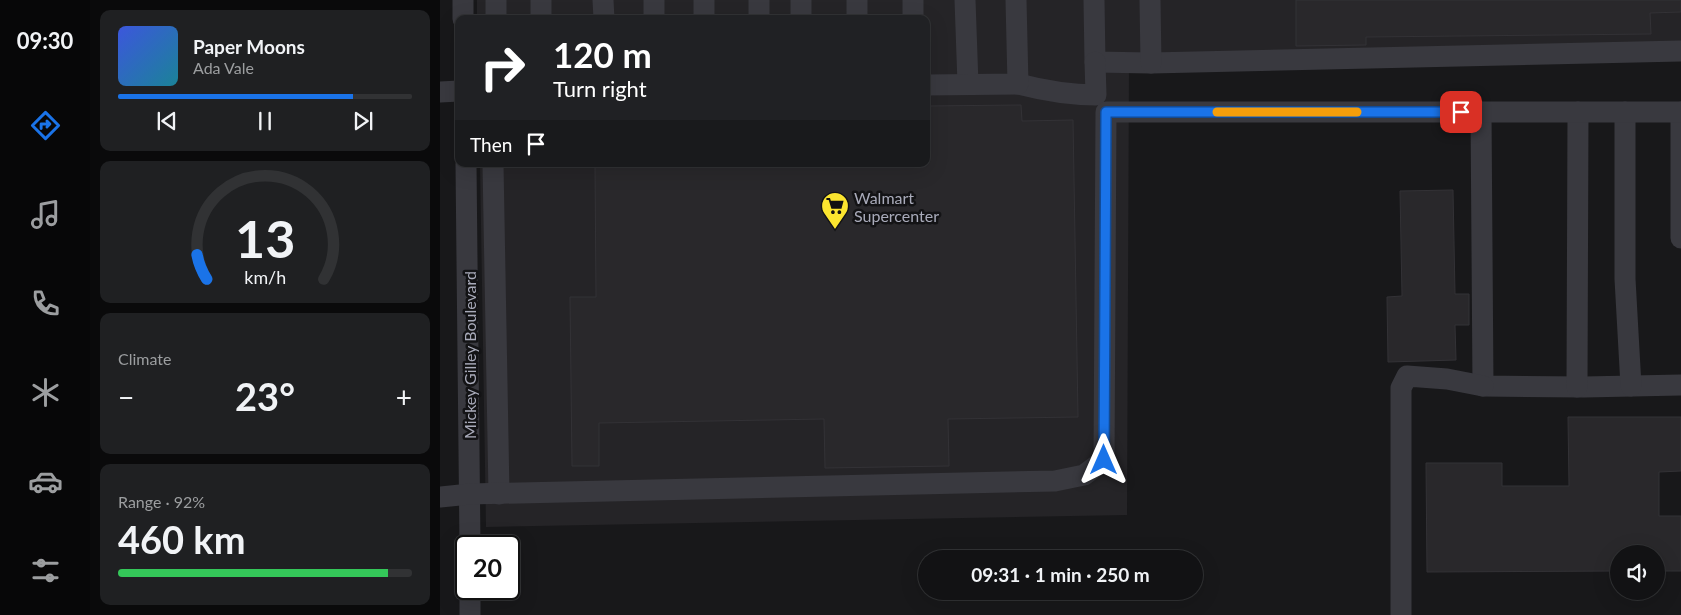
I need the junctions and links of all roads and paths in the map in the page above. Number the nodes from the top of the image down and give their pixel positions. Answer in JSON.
{"nodes":[{"id":1,"x":463,"y":0,"type":"edge"},
{"id":2,"x":496,"y":0,"type":"edge"},
{"id":3,"x":541,"y":0,"type":"edge"},
{"id":4,"x":603,"y":0,"type":"edge"},
{"id":5,"x":654,"y":0,"type":"edge"},
{"id":6,"x":704,"y":0,"type":"edge"},
{"id":7,"x":759,"y":0,"type":"edge"},
{"id":8,"x":801,"y":0,"type":"edge"},
{"id":9,"x":857,"y":0,"type":"edge"},
{"id":10,"x":913,"y":0,"type":"edge"},
{"id":11,"x":965,"y":0,"type":"edge"},
{"id":12,"x":1016,"y":0,"type":"edge"},
{"id":13,"x":1094,"y":0,"type":"edge"},
{"id":14,"x":1150,"y":0,"type":"edge"},
{"id":15,"x":463,"y":15,"type":"edge"},
{"id":16,"x":496,"y":15,"type":"edge"},
{"id":17,"x":542,"y":15,"type":"edge"},
{"id":18,"x":604,"y":15,"type":"edge"},
{"id":19,"x":654,"y":15,"type":"edge"},
{"id":20,"x":704,"y":15,"type":"edge"},
{"id":21,"x":759,"y":15,"type":"edge"},
{"id":22,"x":801,"y":15,"type":"edge"},
{"id":23,"x":858,"y":15,"type":"edge"},
{"id":24,"x":913,"y":15,"type":"edge"},
{"id":25,"x":1681,"y":51,"type":"edge"},
{"id":26,"x":1095,"y":62,"type":"junction"},
{"id":27,"x":1151,"y":63,"type":"junction"},
{"id":28,"x":968,"y":84,"type":"junction"},
{"id":29,"x":1018,"y":84,"type":"junction"},
{"id":30,"x":930,"y":85,"type":"edge"},
{"id":31,"x":455,"y":91,"type":"edge"},
{"id":32,"x":440,"y":92,"type":"edge"},
{"id":33,"x":1481,"y":112,"type":"junction"},
{"id":34,"x":1578,"y":112,"type":"junction"},
{"id":35,"x":1625,"y":112,"type":"junction"},
{"id":36,"x":1681,"y":112,"type":"edge"},
{"id":37,"x":466,"y":167,"type":"edge"},
{"id":38,"x":493,"y":167,"type":"edge"},
{"id":39,"x":1681,"y":238,"type":"edge"},
{"id":40,"x":1681,"y":384,"type":"edge"},
{"id":41,"x":1484,"y":386,"type":"junction"},
{"id":42,"x":1631,"y":386,"type":"junction"},
{"id":43,"x":1577,"y":387,"type":"junction"},
{"id":44,"x":470,"y":494,"type":"junction"},
{"id":45,"x":499,"y":494,"type":"junction"},
{"id":46,"x":440,"y":497,"type":"edge"},
{"id":47,"x":470,"y":535,"type":"edge"},
{"id":48,"x":470,"y":600,"type":"edge"},
{"id":49,"x":470,"y":615,"type":"edge"},
{"id":50,"x":1401,"y":615,"type":"edge"}],
"edges":[{"from":1,"to":15,"type":"street"},
{"from":2,"to":16,"type":"street"},
{"from":3,"to":17,"type":"street"},
{"from":4,"to":18,"type":"street"},
{"from":5,"to":19,"type":"street"},
{"from":6,"to":20,"type":"street"},
{"from":7,"to":21,"type":"street"},
{"from":8,"to":22,"type":"street"},
{"from":9,"to":23,"type":"street"},
{"from":10,"to":24,"type":"street"},
{"from":11,"to":28,"type":"street"},
{"from":12,"to":29,"type":"street"},
{"from":13,"to":26,"type":"street"},
{"from":14,"to":27,"type":"street"},
{"from":25,"to":27,"type":"street"},
{"from":26,"to":27,"type":"street"},
{"from":26,"to":29,"type":"street"},
{"from":28,"to":29,"type":"street"},
{"from":28,"to":30,"type":"street"},
{"from":31,"to":32,"type":"street"},
{"from":33,"to":34,"type":"street"},
{"from":33,"to":41,"type":"street"},
{"from":33,"to":45,"type":"street"},
{"from":34,"to":35,"type":"street"},
{"from":34,"to":43,"type":"street"},
{"from":35,"to":36,"type":"street"},
{"from":35,"to":42,"type":"street"},
{"from":36,"to":39,"type":"street"},
{"from":37,"to":44,"type":"street","name":"Mickey Gilley Boulevard"},
{"from":38,"to":45,"type":"street"},
{"from":40,"to":42,"type":"street"},
{"from":41,"to":43,"type":"street"},
{"from":41,"to":50,"type":"street"},
{"from":42,"to":43,"type":"street"},
{"from":44,"to":45,"type":"street"},
{"from":44,"to":46,"type":"street"},
{"from":44,"to":47,"type":"street","name":"Mickey Gilley Boulevard"},
{"from":48,"to":49,"type":"street"}]}
